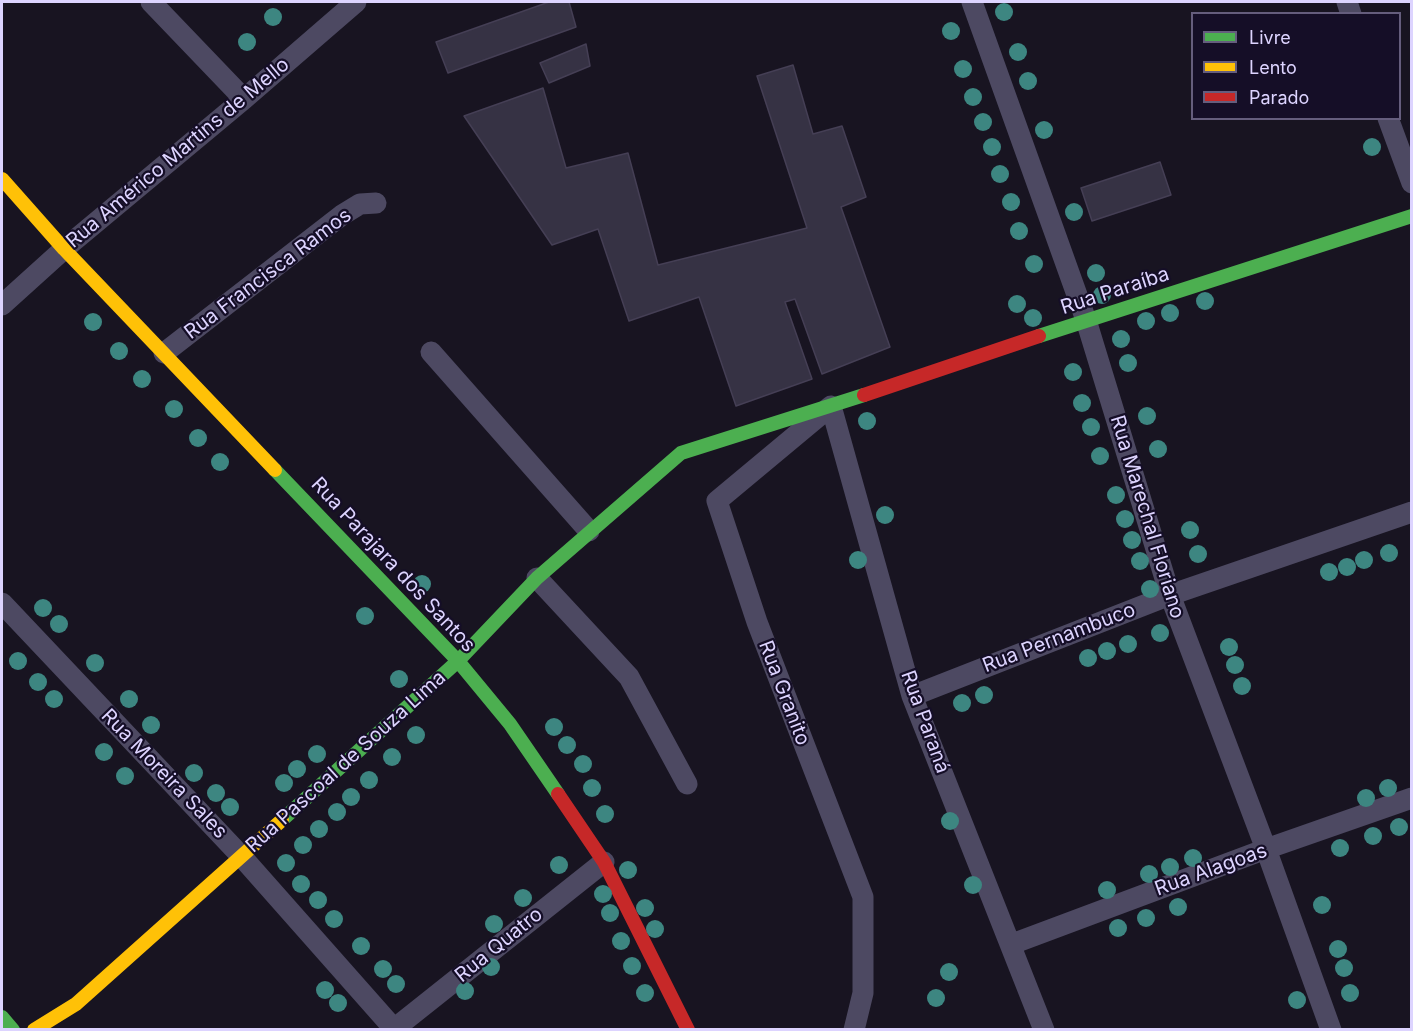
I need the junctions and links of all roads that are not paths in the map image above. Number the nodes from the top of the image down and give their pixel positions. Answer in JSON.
{"nodes":[{"id":1,"x":151,"y":2,"type":"edge"},
{"id":2,"x":356,"y":2,"type":"edge"},
{"id":3,"x":972,"y":2,"type":"edge"},
{"id":4,"x":244,"y":99,"type":"junction"},
{"id":5,"x":1389,"y":120,"type":"edge"},
{"id":6,"x":2,"y":179,"type":"edge"},
{"id":7,"x":1412,"y":183,"type":"edge"},
{"id":8,"x":376,"y":203,"type":"dead end"},
{"id":9,"x":1412,"y":216,"type":"edge"},
{"id":10,"x":64,"y":249,"type":"junction"},
{"id":11,"x":2,"y":305,"type":"edge"},
{"id":12,"x":1086,"y":320,"type":"junction"},
{"id":13,"x":431,"y":352,"type":"dead end"},
{"id":14,"x":164,"y":353,"type":"junction"},
{"id":15,"x":831,"y":406,"type":"junction"},
{"id":16,"x":1412,"y":513,"type":"edge"},
{"id":17,"x":589,"y":531,"type":"junction"},
{"id":18,"x":537,"y":578,"type":"junction"},
{"id":19,"x":1170,"y":595,"type":"junction"},
{"id":20,"x":2,"y":603,"type":"edge"},
{"id":21,"x":458,"y":661,"type":"junction"},
{"id":22,"x":912,"y":696,"type":"junction"},
{"id":23,"x":687,"y":784,"type":"dead end"},
{"id":24,"x":1412,"y":798,"type":"edge"},
{"id":25,"x":1266,"y":849,"type":"junction"},
{"id":26,"x":242,"y":857,"type":"junction"},
{"id":27,"x":604,"y":861,"type":"junction"},
{"id":28,"x":1012,"y":944,"type":"junction"},
{"id":29,"x":76,"y":1004,"type":"junction"},
{"id":30,"x":2,"y":1017,"type":"edge"},
{"id":31,"x":13,"y":1029,"type":"edge"},
{"id":32,"x":34,"y":1029,"type":"edge"},
{"id":33,"x":61,"y":1029,"type":"edge"},
{"id":34,"x":394,"y":1029,"type":"edge"},
{"id":35,"x":688,"y":1029,"type":"edge"},
{"id":36,"x":854,"y":1029,"type":"edge"},
{"id":37,"x":1044,"y":1029,"type":"edge"},
{"id":38,"x":1331,"y":1029,"type":"edge"}],
"edges":[{"from":1,"to":4,"type":"street"},
{"from":2,"to":4,"type":"street","name":"Rua Américo Martins de Mello"},
{"from":3,"to":12,"type":"street","name":"Rua Marechal Floriano"},
{"from":4,"to":10,"type":"street","name":"Rua Américo Martins de Mello"},
{"from":5,"to":7,"type":"street"},
{"from":6,"to":10,"type":"street","name":"Rua Parajara dos Santos"},
{"from":8,"to":14,"type":"street","name":"Rua Francisca Ramos"},
{"from":9,"to":12,"type":"street","name":"Rua Paraíba"},
{"from":10,"to":11,"type":"street","name":"Rua Américo Martins de Mello"},
{"from":10,"to":14,"type":"street","name":"Rua Parajara dos Santos"},
{"from":12,"to":15,"type":"street","name":"Rua Paraíba"},
{"from":12,"to":19,"type":"street","name":"Rua Marechal Floriano"},
{"from":13,"to":17,"type":"street"},
{"from":14,"to":21,"type":"street","name":"Rua Parajara dos Santos"},
{"from":15,"to":17,"type":"street","name":"Rua Pascoal de Souza Lima"},
{"from":15,"to":22,"type":"street","name":"Rua Paraná"},
{"from":15,"to":36,"type":"street","name":"Rua Granito"},
{"from":16,"to":19,"type":"street","name":"Rua Pernambuco"},
{"from":17,"to":18,"type":"street","name":"Rua Pascoal de Souza Lima"},
{"from":18,"to":21,"type":"street","name":"Rua Pascoal de Souza Lima"},
{"from":18,"to":23,"type":"street"},
{"from":19,"to":22,"type":"street","name":"Rua Pernambuco"},
{"from":19,"to":25,"type":"street","name":"Rua Marechal Floriano"},
{"from":20,"to":26,"type":"street","name":"Rua Moreira Sales"},
{"from":21,"to":26,"type":"street","name":"Rua Pascoal de Souza Lima"},
{"from":21,"to":27,"type":"street","name":"Rua Parajara dos Santos"},
{"from":22,"to":28,"type":"street","name":"Rua Paraná"},
{"from":24,"to":25,"type":"street","name":"Rua Alagoas"},
{"from":25,"to":28,"type":"street","name":"Rua Alagoas"},
{"from":25,"to":38,"type":"street","name":"Rua Marechal Floriano"},
{"from":26,"to":29,"type":"street","name":"Rua Pascoal de Souza Lima"},
{"from":26,"to":34,"type":"street","name":"Rua Moreira Sales"},
{"from":27,"to":34,"type":"street","name":"Rua Quatro"},
{"from":27,"to":35,"type":"street","name":"Rua Parajara dos Santos"},
{"from":28,"to":37,"type":"street","name":"Rua Paraná"},
{"from":29,"to":32,"type":"street","name":"Rua Pascoal de Souza Lima"},
{"from":29,"to":33,"type":"street","name":"Rua Pascoal de Souza Lima"},
{"from":30,"to":31,"type":"street"}]}
